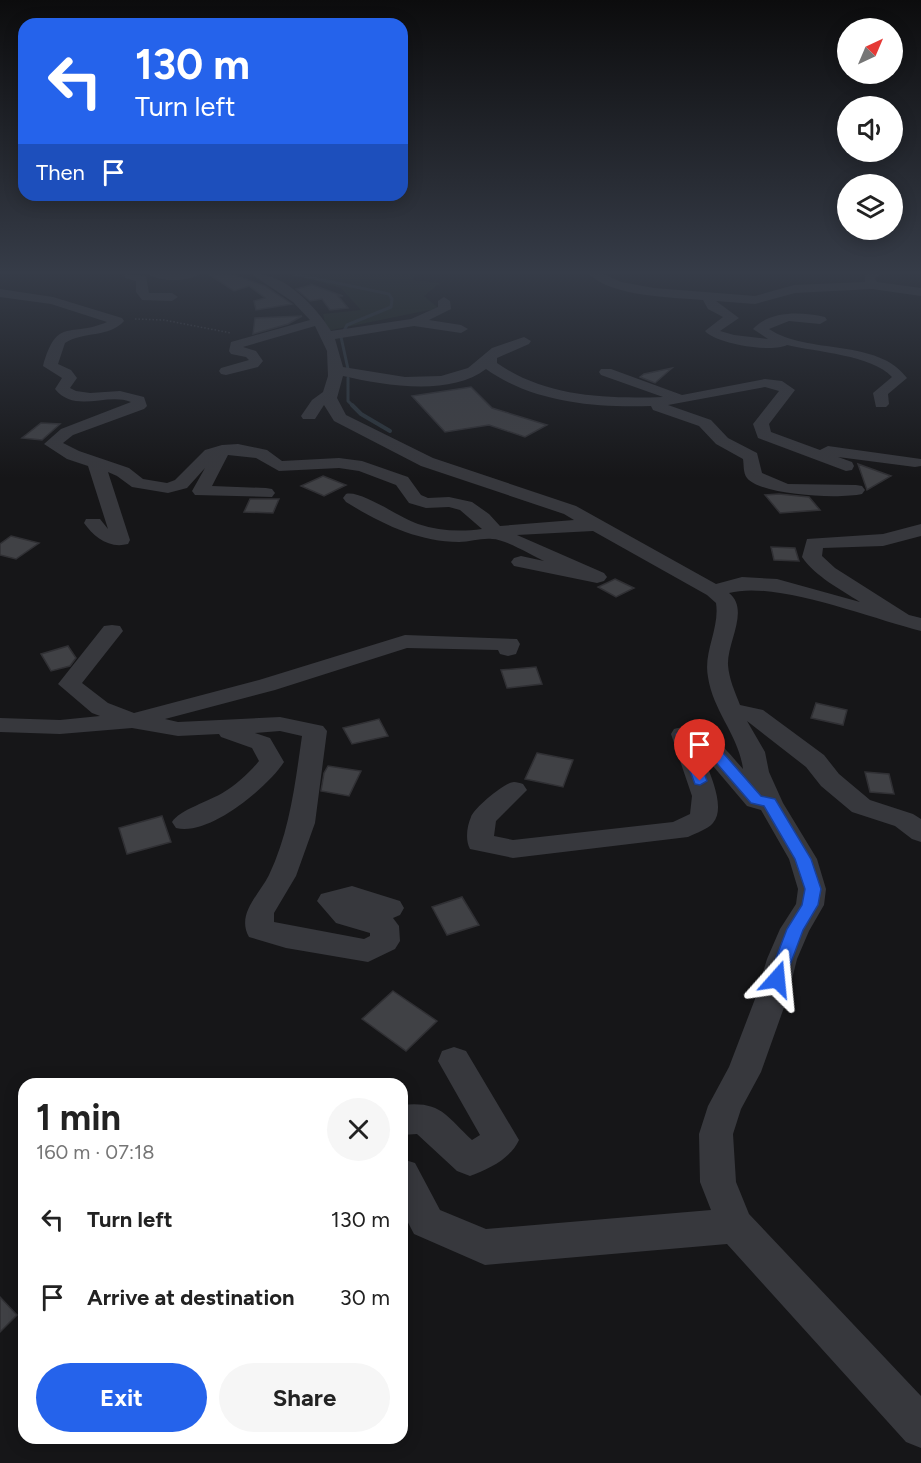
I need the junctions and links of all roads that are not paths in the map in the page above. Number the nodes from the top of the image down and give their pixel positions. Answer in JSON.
{"nodes":[{"id":1,"x":59,"y":342,"type":"edge"},
{"id":2,"x":243,"y":342,"type":"edge"},
{"id":3,"x":329,"y":342,"type":"edge"},
{"id":4,"x":520,"y":342,"type":"edge"},
{"id":5,"x":718,"y":342,"type":"edge"},
{"id":6,"x":764,"y":342,"type":"edge"},
{"id":7,"x":797,"y":342,"type":"edge"},
{"id":8,"x":804,"y":344,"type":"junction"},
{"id":9,"x":745,"y":356,"type":"dead end"},
{"id":10,"x":490,"y":357,"type":"junction"},
{"id":11,"x":336,"y":370,"type":"junction"},
{"id":12,"x":226,"y":371,"type":"dead end"},
{"id":13,"x":606,"y":372,"type":"dead end"},
{"id":14,"x":328,"y":395,"type":"junction"},
{"id":15,"x":686,"y":399,"type":"junction"},
{"id":16,"x":651,"y":403,"type":"junction"},
{"id":17,"x":881,"y":404,"type":"dead end"},
{"id":18,"x":309,"y":416,"type":"dead end"},
{"id":19,"x":793,"y":445,"type":"junction"},
{"id":20,"x":222,"y":450,"type":"junction"},
{"id":21,"x":915,"y":462,"type":"dead end"},
{"id":22,"x":96,"y":463,"type":"junction"},
{"id":23,"x":846,"y":466,"type":"dead end"},
{"id":24,"x":856,"y":490,"type":"dead end"},
{"id":25,"x":266,"y":493,"type":"dead end"},
{"id":26,"x":352,"y":498,"type":"dead end"},
{"id":27,"x":93,"y":523,"type":"dead end"},
{"id":28,"x":597,"y":525,"type":"junction"},
{"id":29,"x":921,"y":530,"type":"edge"},
{"id":30,"x":495,"y":531,"type":"junction"},
{"id":31,"x":521,"y":562,"type":"dead end"},
{"id":32,"x":714,"y":591,"type":"junction"},
{"id":33,"x":913,"y":623,"type":"edge"},
{"id":34,"x":112,"y":631,"type":"dead end"},
{"id":35,"x":508,"y":649,"type":"dead end"},
{"id":36,"x":730,"y":711,"type":"junction"},
{"id":37,"x":132,"y":721,"type":"junction"},
{"id":38,"x":0,"y":725,"type":"edge"},
{"id":39,"x":215,"y":728,"type":"junction"},
{"id":40,"x":514,"y":790,"type":"dead end"},
{"id":41,"x":770,"y":803,"type":"junction"},
{"id":42,"x":185,"y":822,"type":"dead end"},
{"id":43,"x":921,"y":833,"type":"edge"},
{"id":44,"x":390,"y":908,"type":"dead end"},
{"id":45,"x":454,"y":1061,"type":"dead end"},
{"id":46,"x":408,"y":1119,"type":"edge"},
{"id":47,"x":408,"y":1186,"type":"edge"},
{"id":48,"x":735,"y":1226,"type":"junction"},
{"id":49,"x":921,"y":1427,"type":"edge"}],
"edges":[{"from":1,"to":22,"type":"street"},
{"from":2,"to":12,"type":"street"},
{"from":3,"to":11,"type":"street"},
{"from":4,"to":10,"type":"street"},
{"from":5,"to":9,"type":"street"},
{"from":6,"to":8,"type":"street"},
{"from":7,"to":8,"type":"street"},
{"from":8,"to":17,"type":"street"},
{"from":10,"to":11,"type":"street"},
{"from":10,"to":16,"type":"street"},
{"from":11,"to":14,"type":"street"},
{"from":13,"to":15,"type":"street"},
{"from":14,"to":18,"type":"street"},
{"from":14,"to":28,"type":"street"},
{"from":15,"to":16,"type":"street"},
{"from":15,"to":19,"type":"street"},
{"from":16,"to":24,"type":"street"},
{"from":19,"to":21,"type":"street"},
{"from":19,"to":23,"type":"street"},
{"from":20,"to":22,"type":"street"},
{"from":20,"to":25,"type":"street"},
{"from":20,"to":30,"type":"street"},
{"from":22,"to":27,"type":"street"},
{"from":26,"to":30,"type":"street"},
{"from":28,"to":30,"type":"street"},
{"from":28,"to":32,"type":"street"},
{"from":29,"to":33,"type":"street"},
{"from":30,"to":31,"type":"street"},
{"from":32,"to":33,"type":"street"},
{"from":32,"to":36,"type":"street"},
{"from":34,"to":37,"type":"street"},
{"from":35,"to":37,"type":"street"},
{"from":36,"to":41,"type":"street"},
{"from":36,"to":43,"type":"street"},
{"from":37,"to":38,"type":"street"},
{"from":37,"to":39,"type":"street"},
{"from":39,"to":42,"type":"street"},
{"from":39,"to":44,"type":"street"},
{"from":40,"to":41,"type":"street"},
{"from":41,"to":48,"type":"street"},
{"from":45,"to":46,"type":"street"},
{"from":47,"to":48,"type":"street"},
{"from":48,"to":49,"type":"street"}]}
